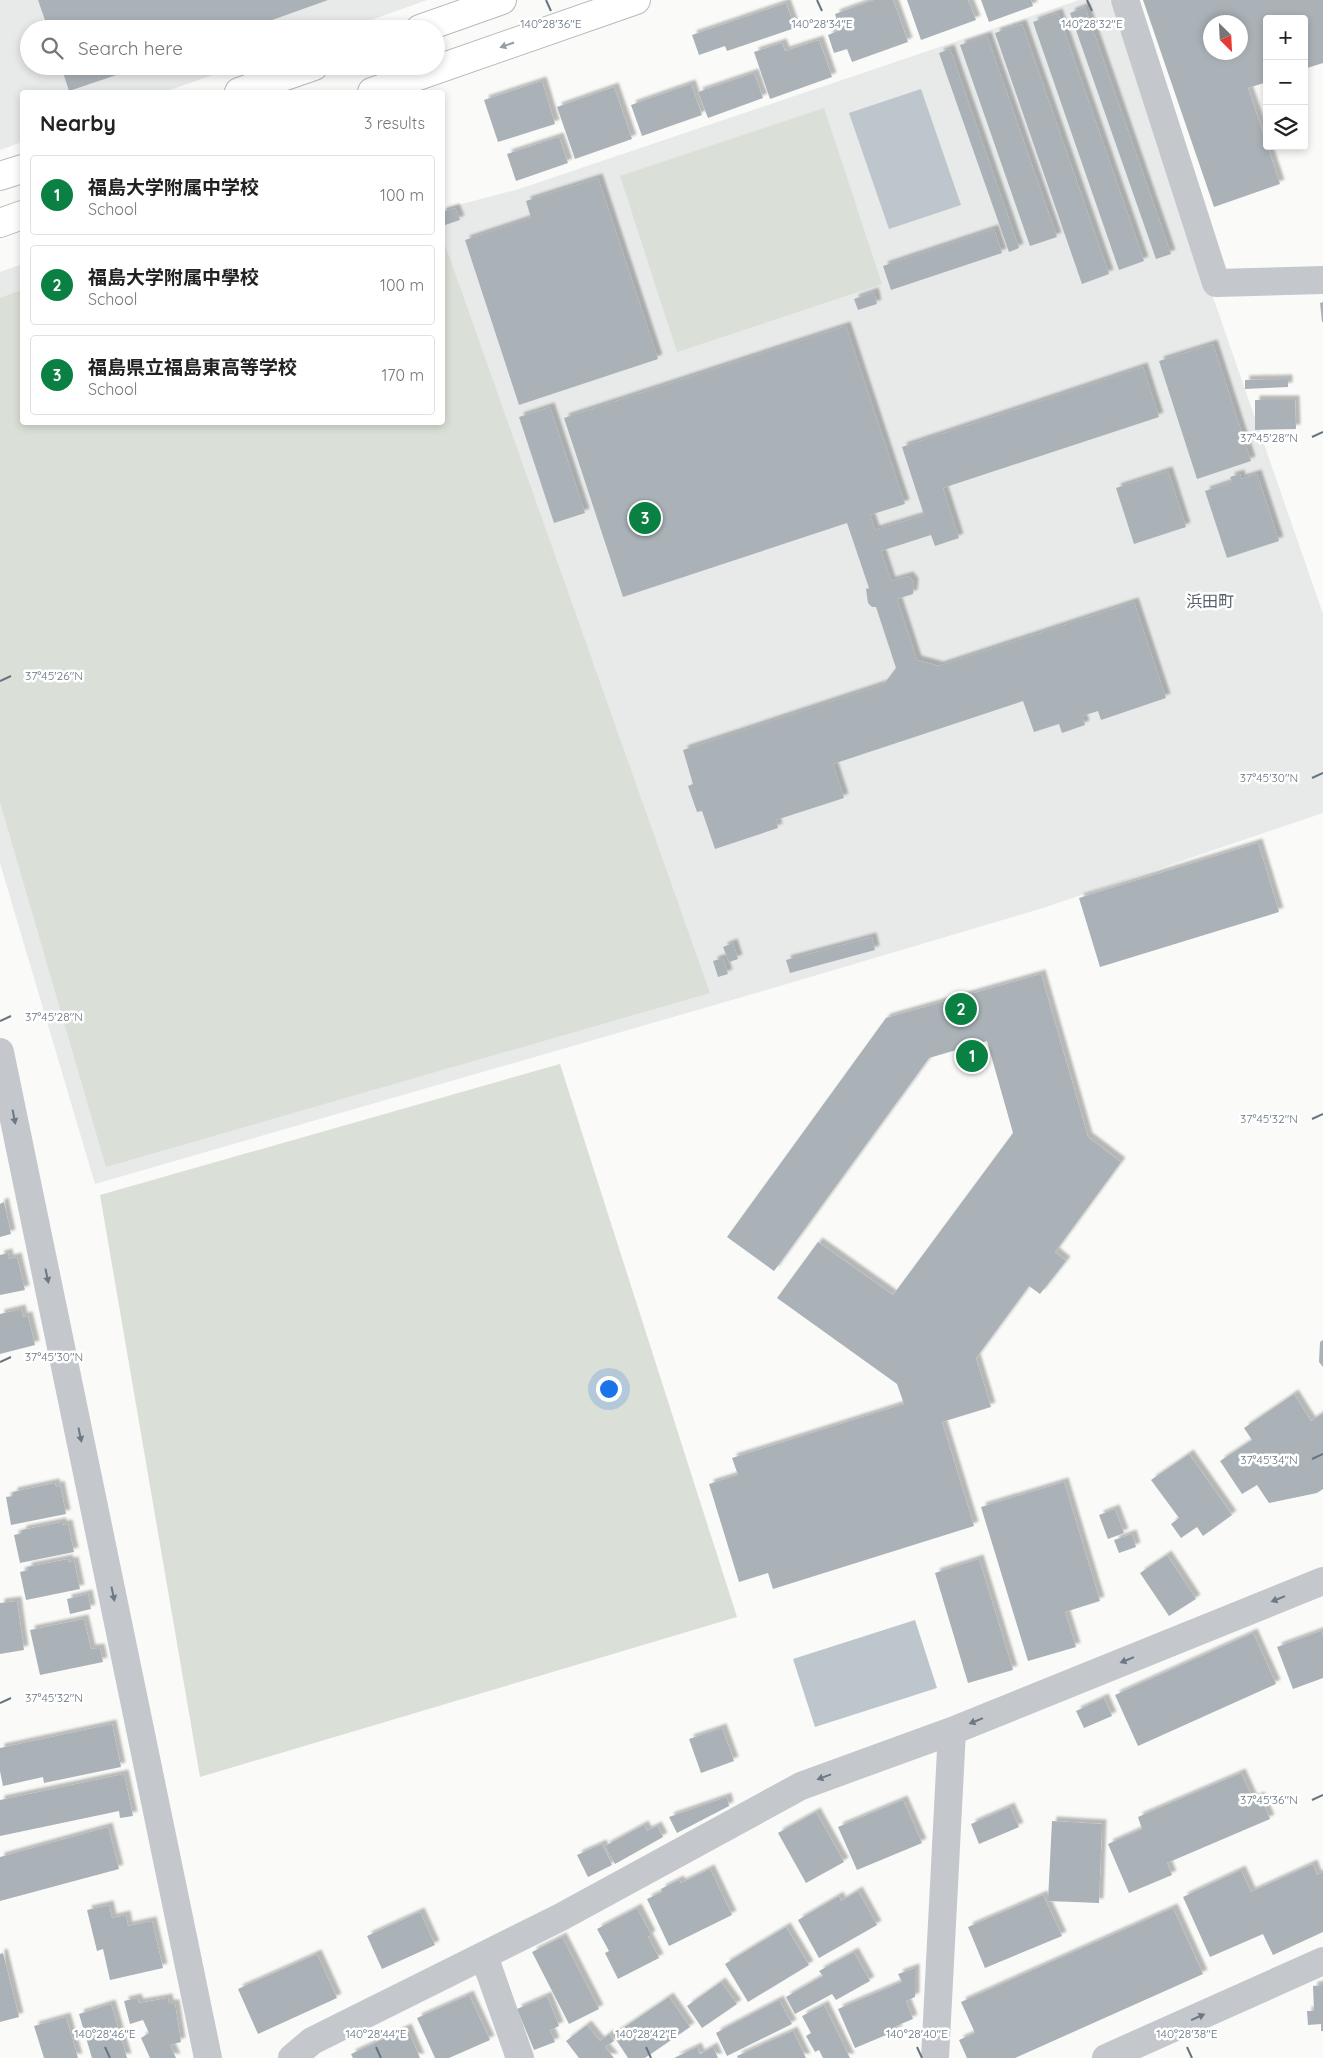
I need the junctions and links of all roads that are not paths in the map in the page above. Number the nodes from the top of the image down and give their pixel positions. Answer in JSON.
{"nodes":[{"id":1,"x":502,"y":0,"type":"edge"},
{"id":2,"x":636,"y":0,"type":"edge"},
{"id":3,"x":1124,"y":0,"type":"edge"},
{"id":4,"x":445,"y":20,"type":"edge"},
{"id":5,"x":445,"y":67,"type":"edge"},
{"id":6,"x":288,"y":75,"type":"edge"},
{"id":7,"x":421,"y":75,"type":"edge"},
{"id":8,"x":245,"y":90,"type":"edge"},
{"id":9,"x":378,"y":90,"type":"edge"},
{"id":10,"x":20,"y":169,"type":"edge"},
{"id":11,"x":0,"y":176,"type":"edge"},
{"id":12,"x":20,"y":216,"type":"edge"},
{"id":13,"x":0,"y":223,"type":"edge"},
{"id":14,"x":1323,"y":280,"type":"edge"},
{"id":15,"x":0,"y":1052,"type":"edge"},
{"id":16,"x":1323,"y":1581,"type":"edge"},
{"id":17,"x":952,"y":1731,"type":"junction"},
{"id":18,"x":484,"y":1956,"type":"junction"},
{"id":19,"x":1323,"y":1961,"type":"edge"},
{"id":20,"x":208,"y":2058,"type":"edge"},
{"id":21,"x":292,"y":2058,"type":"edge"},
{"id":22,"x":520,"y":2058,"type":"edge"},
{"id":23,"x":935,"y":2058,"type":"edge"},
{"id":24,"x":1106,"y":2058,"type":"edge"}],
"edges":[{"from":1,"to":4,"type":"highway"},
{"from":2,"to":5,"type":"highway","one_way":true},
{"from":3,"to":14,"type":"street"},
{"from":6,"to":8,"type":"highway"},
{"from":7,"to":9,"type":"highway","one_way":true},
{"from":10,"to":11,"type":"highway"},
{"from":12,"to":13,"type":"highway"},
{"from":15,"to":20,"type":"street","one_way":true},
{"from":16,"to":17,"type":"street","one_way":true},
{"from":17,"to":18,"type":"street","one_way":true},
{"from":17,"to":23,"type":"street"},
{"from":18,"to":21,"type":"street"},
{"from":18,"to":22,"type":"street"},
{"from":24,"to":19,"type":"street","one_way":true}]}
